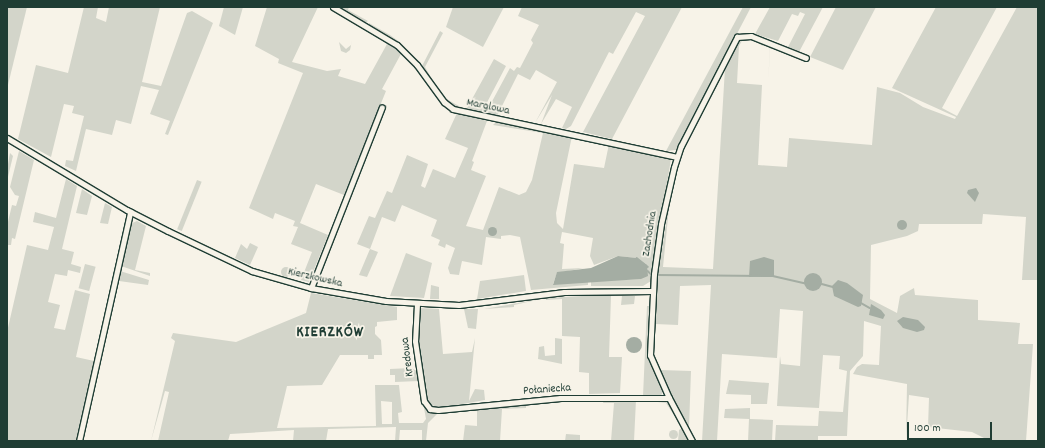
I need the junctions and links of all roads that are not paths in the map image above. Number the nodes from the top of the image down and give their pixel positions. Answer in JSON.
{"nodes":[{"id":1,"x":333,"y":7,"type":"edge"},
{"id":2,"x":806,"y":58,"type":"dead end"},
{"id":3,"x":382,"y":107,"type":"dead end"},
{"id":4,"x":7,"y":138,"type":"edge"},
{"id":5,"x":676,"y":157,"type":"junction"},
{"id":6,"x":130,"y":212,"type":"junction"},
{"id":7,"x":311,"y":288,"type":"junction"},
{"id":8,"x":653,"y":291,"type":"junction"},
{"id":9,"x":417,"y":304,"type":"junction"},
{"id":10,"x":669,"y":398,"type":"junction"},
{"id":11,"x":428,"y":407,"type":"joint"},
{"id":12,"x":79,"y":441,"type":"edge"},
{"id":13,"x":692,"y":441,"type":"edge"}],
"edges":[{"from":1,"to":5,"type":"street","name":"Marglowa"},
{"from":2,"to":5,"type":"street","name":"Zachodnia"},
{"from":3,"to":7,"type":"street"},
{"from":4,"to":6,"type":"street","name":"Kierzkowska"},
{"from":5,"to":8,"type":"street","name":"Zachodnia"},
{"from":6,"to":7,"type":"street","name":"Kierzkowska"},
{"from":6,"to":12,"type":"street"},
{"from":7,"to":9,"type":"street","name":"Kierzkowska"},
{"from":8,"to":9,"type":"street","name":"Kierzkowska"},
{"from":8,"to":10,"type":"street","name":"Zachodnia"},
{"from":9,"to":11,"type":"street","name":"Kredowa"},
{"from":10,"to":11,"type":"street","name":"Połaniecka"},
{"from":10,"to":13,"type":"street","name":"Zachodnia"}]}
